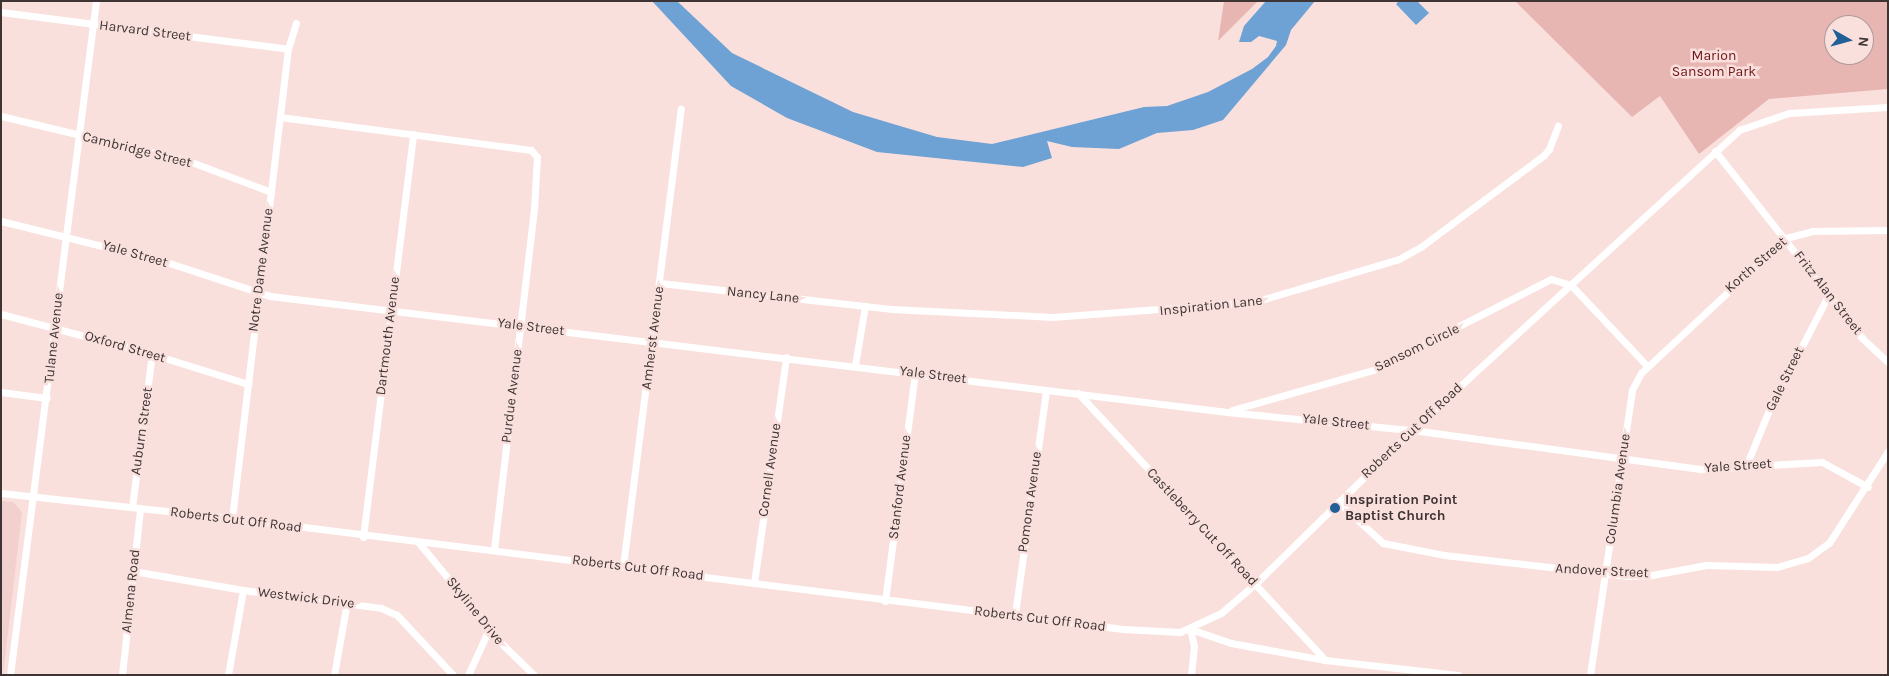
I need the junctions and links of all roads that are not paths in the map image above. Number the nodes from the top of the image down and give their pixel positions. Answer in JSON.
{"nodes":[{"id":1,"x":96,"y":1,"type":"edge"},
{"id":2,"x":1,"y":12,"type":"edge"},
{"id":3,"x":296,"y":22,"type":"dead end"},
{"id":4,"x":93,"y":25,"type":"junction"},
{"id":5,"x":288,"y":49,"type":"junction"},
{"id":6,"x":1888,"y":107,"type":"edge"},
{"id":7,"x":681,"y":109,"type":"dead end"},
{"id":8,"x":1,"y":116,"type":"edge"},
{"id":9,"x":280,"y":117,"type":"junction"},
{"id":10,"x":1558,"y":126,"type":"dead end"},
{"id":11,"x":413,"y":134,"type":"junction"},
{"id":12,"x":79,"y":135,"type":"junction"},
{"id":13,"x":1715,"y":150,"type":"junction"},
{"id":14,"x":271,"y":192,"type":"junction"},
{"id":15,"x":1,"y":221,"type":"edge"},
{"id":16,"x":1888,"y":230,"type":"edge"},
{"id":17,"x":68,"y":236,"type":"junction"},
{"id":18,"x":1786,"y":238,"type":"junction"},
{"id":19,"x":660,"y":284,"type":"junction"},
{"id":20,"x":1571,"y":285,"type":"junction"},
{"id":21,"x":259,"y":293,"type":"junction"},
{"id":22,"x":1829,"y":294,"type":"junction"},
{"id":23,"x":865,"y":306,"type":"junction"},
{"id":24,"x":391,"y":309,"type":"junction"},
{"id":25,"x":1,"y":314,"type":"edge"},
{"id":26,"x":520,"y":326,"type":"junction"},
{"id":27,"x":55,"y":327,"type":"junction"},
{"id":28,"x":653,"y":341,"type":"junction"},
{"id":29,"x":152,"y":354,"type":"junction"},
{"id":30,"x":786,"y":357,"type":"junction"},
{"id":31,"x":1888,"y":362,"type":"edge"},
{"id":32,"x":855,"y":365,"type":"junction"},
{"id":33,"x":1649,"y":365,"type":"junction"},
{"id":34,"x":915,"y":373,"type":"junction"},
{"id":35,"x":248,"y":384,"type":"junction"},
{"id":36,"x":1046,"y":390,"type":"junction"},
{"id":37,"x":1,"y":392,"type":"edge"},
{"id":38,"x":1078,"y":393,"type":"junction"},
{"id":39,"x":47,"y":398,"type":"junction"},
{"id":40,"x":1227,"y":412,"type":"junction"},
{"id":41,"x":1412,"y":430,"type":"junction"},
{"id":42,"x":1888,"y":451,"type":"edge"},
{"id":43,"x":1622,"y":460,"type":"junction"},
{"id":44,"x":1746,"y":466,"type":"junction"},
{"id":45,"x":1868,"y":487,"type":"junction"},
{"id":46,"x":1,"y":493,"type":"edge"},
{"id":47,"x":33,"y":496,"type":"junction"},
{"id":48,"x":1338,"y":502,"type":"junction"},
{"id":49,"x":136,"y":508,"type":"junction"},
{"id":50,"x":232,"y":518,"type":"junction"},
{"id":51,"x":363,"y":537,"type":"junction"},
{"id":52,"x":419,"y":544,"type":"junction"},
{"id":53,"x":494,"y":550,"type":"junction"},
{"id":54,"x":623,"y":566,"type":"junction"},
{"id":55,"x":133,"y":571,"type":"junction"},
{"id":56,"x":1606,"y":574,"type":"junction"},
{"id":57,"x":754,"y":583,"type":"junction"},
{"id":58,"x":1255,"y":584,"type":"junction"},
{"id":59,"x":243,"y":590,"type":"junction"},
{"id":60,"x":885,"y":601,"type":"junction"},
{"id":61,"x":347,"y":602,"type":"junction"},
{"id":62,"x":1015,"y":614,"type":"junction"},
{"id":63,"x":490,"y":627,"type":"junction"},
{"id":64,"x":1190,"y":629,"type":"junction"},
{"id":65,"x":1325,"y":660,"type":"junction"},
{"id":66,"x":10,"y":675,"type":"edge"},
{"id":67,"x":122,"y":675,"type":"edge"},
{"id":68,"x":228,"y":675,"type":"edge"},
{"id":69,"x":334,"y":675,"type":"edge"},
{"id":70,"x":452,"y":675,"type":"edge"},
{"id":71,"x":468,"y":675,"type":"edge"},
{"id":72,"x":534,"y":675,"type":"edge"},
{"id":73,"x":1191,"y":675,"type":"edge"},
{"id":74,"x":1458,"y":675,"type":"edge"},
{"id":75,"x":1590,"y":675,"type":"edge"}],
"edges":[{"from":1,"to":4,"type":"street","name":"Tulane Avenue"},
{"from":2,"to":4,"type":"street","name":"Harvard Street"},
{"from":3,"to":5,"type":"street","name":"Notre Dame Avenue"},
{"from":4,"to":5,"type":"street","name":"Harvard Street"},
{"from":4,"to":12,"type":"street","name":"Tulane Avenue"},
{"from":5,"to":9,"type":"street","name":"Notre Dame Avenue"},
{"from":6,"to":13,"type":"street","name":"Roberts Cut Off Road"},
{"from":7,"to":19,"type":"street","name":"Amherst Avenue"},
{"from":8,"to":12,"type":"street","name":"Cambridge Street"},
{"from":9,"to":11,"type":"street"},
{"from":9,"to":14,"type":"street","name":"Notre Dame Avenue"},
{"from":10,"to":23,"type":"street","name":"Inspiration Lane"},
{"from":11,"to":24,"type":"street","name":"Dartmouth Avenue"},
{"from":11,"to":26,"type":"street","name":"Purdue Avenue"},
{"from":12,"to":14,"type":"street","name":"Cambridge Street"},
{"from":12,"to":17,"type":"street","name":"Tulane Avenue"},
{"from":13,"to":18,"type":"street","name":"Fritz Alan Street"},
{"from":13,"to":20,"type":"street","name":"Roberts Cut Off Road"},
{"from":14,"to":21,"type":"street","name":"Notre Dame Avenue"},
{"from":15,"to":17,"type":"street","name":"Yale Street"},
{"from":16,"to":18,"type":"street","name":"Korth Street"},
{"from":17,"to":21,"type":"street","name":"Yale Street"},
{"from":17,"to":27,"type":"street","name":"Tulane Avenue"},
{"from":18,"to":22,"type":"street","name":"Fritz Alan Street"},
{"from":18,"to":33,"type":"street","name":"Korth Street"},
{"from":19,"to":23,"type":"street","name":"Nancy Lane"},
{"from":19,"to":28,"type":"street","name":"Amherst Avenue"},
{"from":20,"to":33,"type":"street"},
{"from":20,"to":40,"type":"street","name":"Sansom Circle"},
{"from":20,"to":41,"type":"street","name":"Roberts Cut Off Road"},
{"from":21,"to":24,"type":"street","name":"Yale Street"},
{"from":21,"to":35,"type":"street","name":"Notre Dame Avenue"},
{"from":22,"to":31,"type":"street","name":"Fritz Alan Street"},
{"from":22,"to":44,"type":"street","name":"Gale Street"},
{"from":23,"to":32,"type":"street"},
{"from":24,"to":26,"type":"street","name":"Yale Street"},
{"from":24,"to":51,"type":"street","name":"Dartmouth Avenue"},
{"from":25,"to":27,"type":"street","name":"Oxford Street"},
{"from":26,"to":28,"type":"street","name":"Yale Street"},
{"from":26,"to":53,"type":"street","name":"Purdue Avenue"},
{"from":27,"to":29,"type":"street","name":"Oxford Street"},
{"from":27,"to":39,"type":"street","name":"Tulane Avenue"},
{"from":28,"to":30,"type":"street","name":"Yale Street"},
{"from":28,"to":54,"type":"street","name":"Amherst Avenue"},
{"from":29,"to":35,"type":"street","name":"Oxford Street"},
{"from":29,"to":49,"type":"street","name":"Auburn Street"},
{"from":30,"to":32,"type":"street","name":"Yale Street"},
{"from":30,"to":57,"type":"street","name":"Cornell Avenue"},
{"from":32,"to":34,"type":"street","name":"Yale Street"},
{"from":33,"to":43,"type":"street","name":"Columbia Avenue"},
{"from":34,"to":36,"type":"street","name":"Yale Street"},
{"from":34,"to":60,"type":"street","name":"Stanford Avenue"},
{"from":35,"to":50,"type":"street","name":"Notre Dame Avenue"},
{"from":36,"to":38,"type":"street","name":"Yale Street"},
{"from":36,"to":62,"type":"street","name":"Pomona Avenue"},
{"from":37,"to":39,"type":"street"},
{"from":38,"to":40,"type":"street","name":"Yale Street"},
{"from":38,"to":58,"type":"street","name":"Castleberry Cut Off Road"},
{"from":39,"to":47,"type":"street","name":"Tulane Avenue"},
{"from":40,"to":41,"type":"street","name":"Yale Street"},
{"from":41,"to":43,"type":"street","name":"Yale Street"},
{"from":41,"to":48,"type":"street","name":"Roberts Cut Off Road"},
{"from":42,"to":45,"type":"street","name":"Andover Street"},
{"from":43,"to":44,"type":"street","name":"Yale Street"},
{"from":43,"to":56,"type":"street","name":"Columbia Avenue"},
{"from":44,"to":45,"type":"street","name":"Yale Street"},
{"from":45,"to":56,"type":"street","name":"Andover Street"},
{"from":46,"to":47,"type":"street","name":"Roberts Cut Off Road"},
{"from":47,"to":49,"type":"street","name":"Roberts Cut Off Road"},
{"from":47,"to":66,"type":"street","name":"Tulane Avenue"},
{"from":48,"to":56,"type":"street","name":"Andover Street"},
{"from":48,"to":58,"type":"street","name":"Roberts Cut Off Road"},
{"from":49,"to":50,"type":"street","name":"Roberts Cut Off Road"},
{"from":49,"to":55,"type":"street","name":"Almena Road"},
{"from":50,"to":51,"type":"street","name":"Roberts Cut Off Road"},
{"from":51,"to":52,"type":"street","name":"Roberts Cut Off Road"},
{"from":52,"to":53,"type":"street","name":"Roberts Cut Off Road"},
{"from":52,"to":63,"type":"street","name":"Skyline Drive"},
{"from":53,"to":54,"type":"street","name":"Roberts Cut Off Road"},
{"from":54,"to":57,"type":"street","name":"Roberts Cut Off Road"},
{"from":55,"to":59,"type":"street","name":"Westwick Drive"},
{"from":55,"to":67,"type":"street","name":"Almena Road"},
{"from":56,"to":75,"type":"street","name":"Columbia Avenue"},
{"from":57,"to":60,"type":"street","name":"Roberts Cut Off Road"},
{"from":58,"to":64,"type":"street","name":"Roberts Cut Off Road"},
{"from":58,"to":65,"type":"street","name":"Castleberry Cut Off Road"},
{"from":59,"to":61,"type":"street","name":"Westwick Drive"},
{"from":59,"to":68,"type":"street"},
{"from":60,"to":62,"type":"street","name":"Roberts Cut Off Road"},
{"from":61,"to":69,"type":"street"},
{"from":61,"to":70,"type":"street","name":"Westwick Drive"},
{"from":62,"to":64,"type":"street","name":"Roberts Cut Off Road"},
{"from":63,"to":71,"type":"street"},
{"from":63,"to":72,"type":"street","name":"Skyline Drive"},
{"from":64,"to":65,"type":"street"},
{"from":64,"to":73,"type":"street"},
{"from":65,"to":74,"type":"street"}]}
